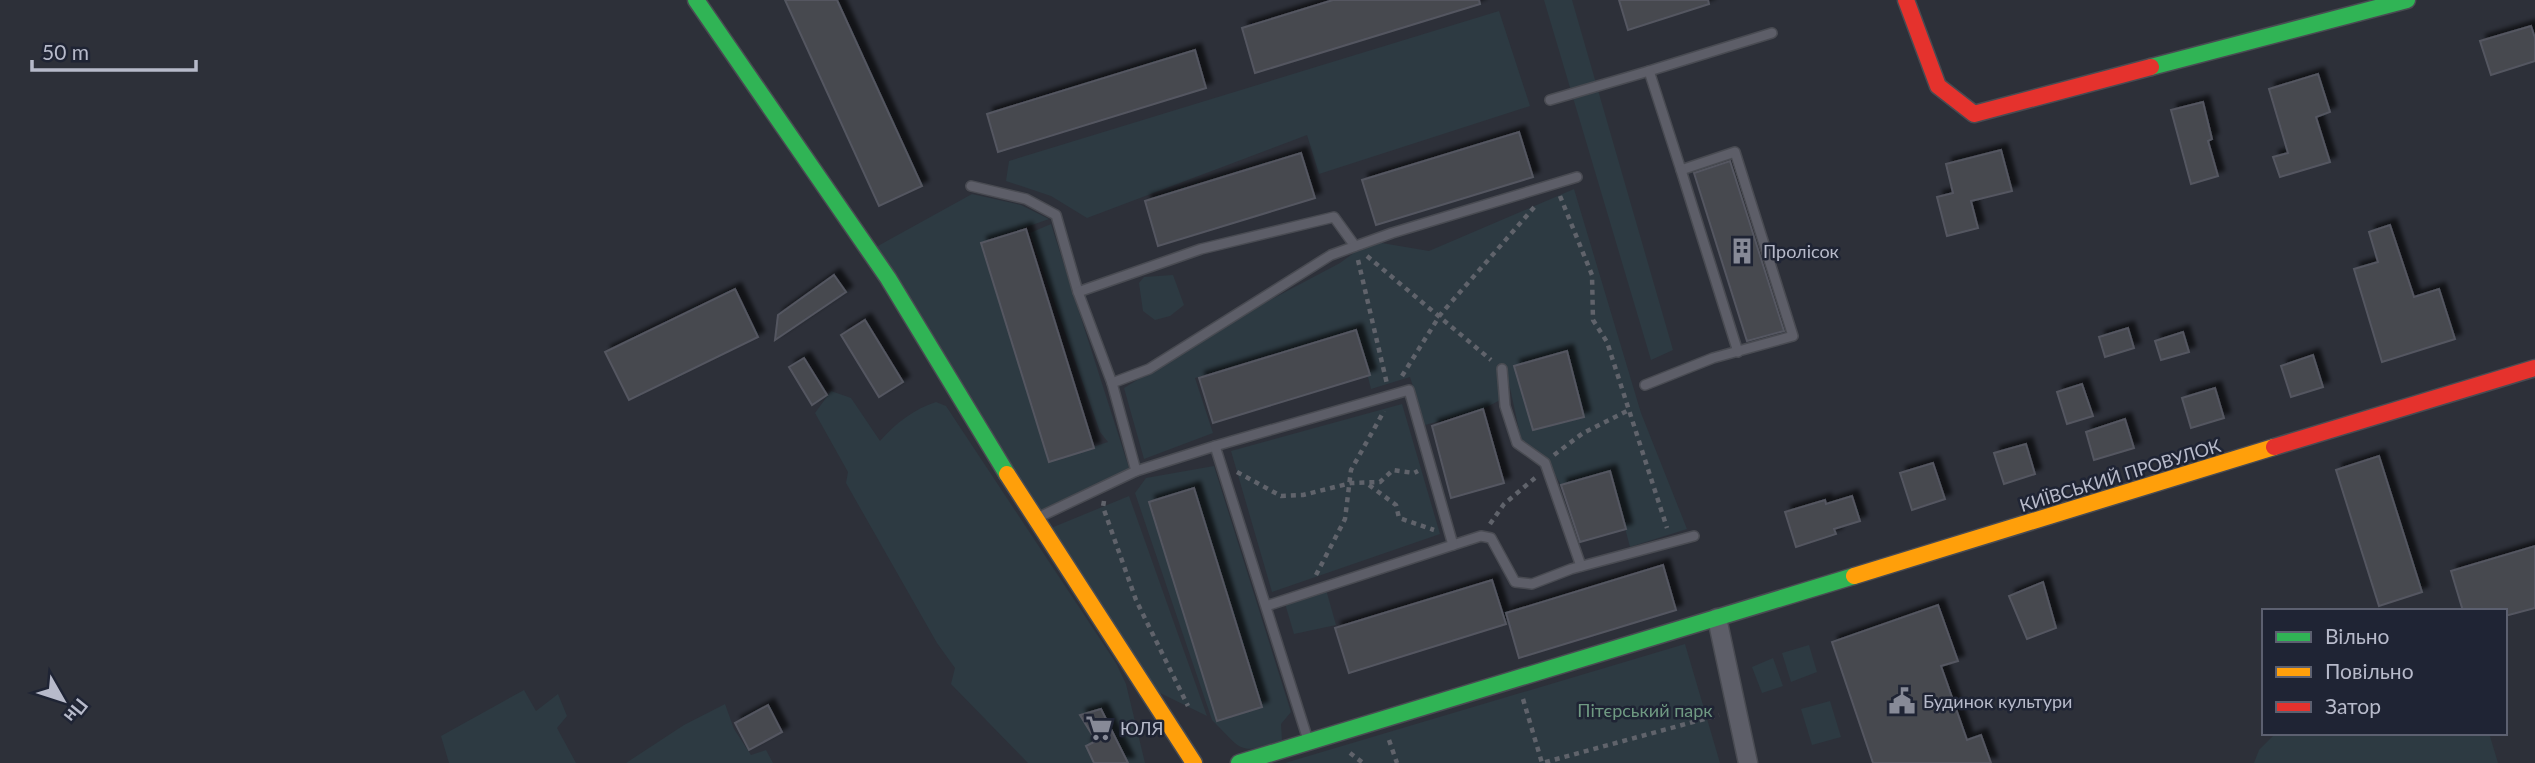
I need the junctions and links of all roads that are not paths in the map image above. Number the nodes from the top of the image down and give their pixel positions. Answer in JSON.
{"nodes":[{"id":1,"x":696,"y":0,"type":"edge"},
{"id":2,"x":1906,"y":0,"type":"edge"},
{"id":3,"x":2407,"y":0,"type":"edge"},
{"id":4,"x":1772,"y":33,"type":"dead end"},
{"id":5,"x":1649,"y":71,"type":"junction"},
{"id":6,"x":1550,"y":100,"type":"dead end"},
{"id":7,"x":1681,"y":170,"type":"junction"},
{"id":8,"x":1577,"y":177,"type":"dead end"},
{"id":9,"x":971,"y":186,"type":"dead end"},
{"id":10,"x":1355,"y":246,"type":"junction"},
{"id":11,"x":1078,"y":292,"type":"junction"},
{"id":12,"x":1738,"y":352,"type":"junction"},
{"id":13,"x":2535,"y":368,"type":"edge"},
{"id":14,"x":1502,"y":369,"type":"road end"},
{"id":15,"x":1112,"y":383,"type":"junction"},
{"id":16,"x":1645,"y":385,"type":"dead end"},
{"id":17,"x":1215,"y":446,"type":"junction"},
{"id":18,"x":1136,"y":471,"type":"junction"},
{"id":19,"x":1034,"y":519,"type":"junction"},
{"id":20,"x":1694,"y":536,"type":"dead end"},
{"id":21,"x":1453,"y":545,"type":"junction"},
{"id":22,"x":1581,"y":566,"type":"junction"},
{"id":23,"x":1266,"y":606,"type":"junction"},
{"id":24,"x":1717,"y":618,"type":"junction"},
{"id":25,"x":1309,"y":742,"type":"junction"},
{"id":26,"x":1194,"y":763,"type":"edge"},
{"id":27,"x":1239,"y":763,"type":"edge"},
{"id":28,"x":1748,"y":763,"type":"edge"}],
"edges":[{"from":1,"to":19,"type":"street"},
{"from":2,"to":3,"type":"street"},
{"from":4,"to":5,"type":"lane"},
{"from":5,"to":6,"type":"lane"},
{"from":5,"to":7,"type":"lane"},
{"from":7,"to":12,"type":"lane"},
{"from":7,"to":12,"type":"lane"},
{"from":8,"to":10,"type":"lane"},
{"from":9,"to":11,"type":"lane"},
{"from":10,"to":11,"type":"lane"},
{"from":10,"to":15,"type":"lane"},
{"from":11,"to":15,"type":"lane"},
{"from":12,"to":16,"type":"lane"},
{"from":13,"to":24,"type":"street","name":"КИЇВСЬКИЙ ПРОВУЛОК"},
{"from":14,"to":22,"type":"lane"},
{"from":15,"to":18,"type":"lane"},
{"from":17,"to":18,"type":"lane"},
{"from":17,"to":21,"type":"lane"},
{"from":17,"to":23,"type":"lane"},
{"from":18,"to":19,"type":"lane"},
{"from":19,"to":26,"type":"street"},
{"from":20,"to":22,"type":"lane"},
{"from":21,"to":22,"type":"lane"},
{"from":21,"to":23,"type":"lane"},
{"from":23,"to":25,"type":"lane"},
{"from":24,"to":25,"type":"street","name":"КИЇВСЬКИЙ ПРОВУЛОК"},
{"from":24,"to":28,"type":"street"},
{"from":25,"to":27,"type":"street","name":"КИЇВСЬКИЙ ПРОВУЛОК"}]}
